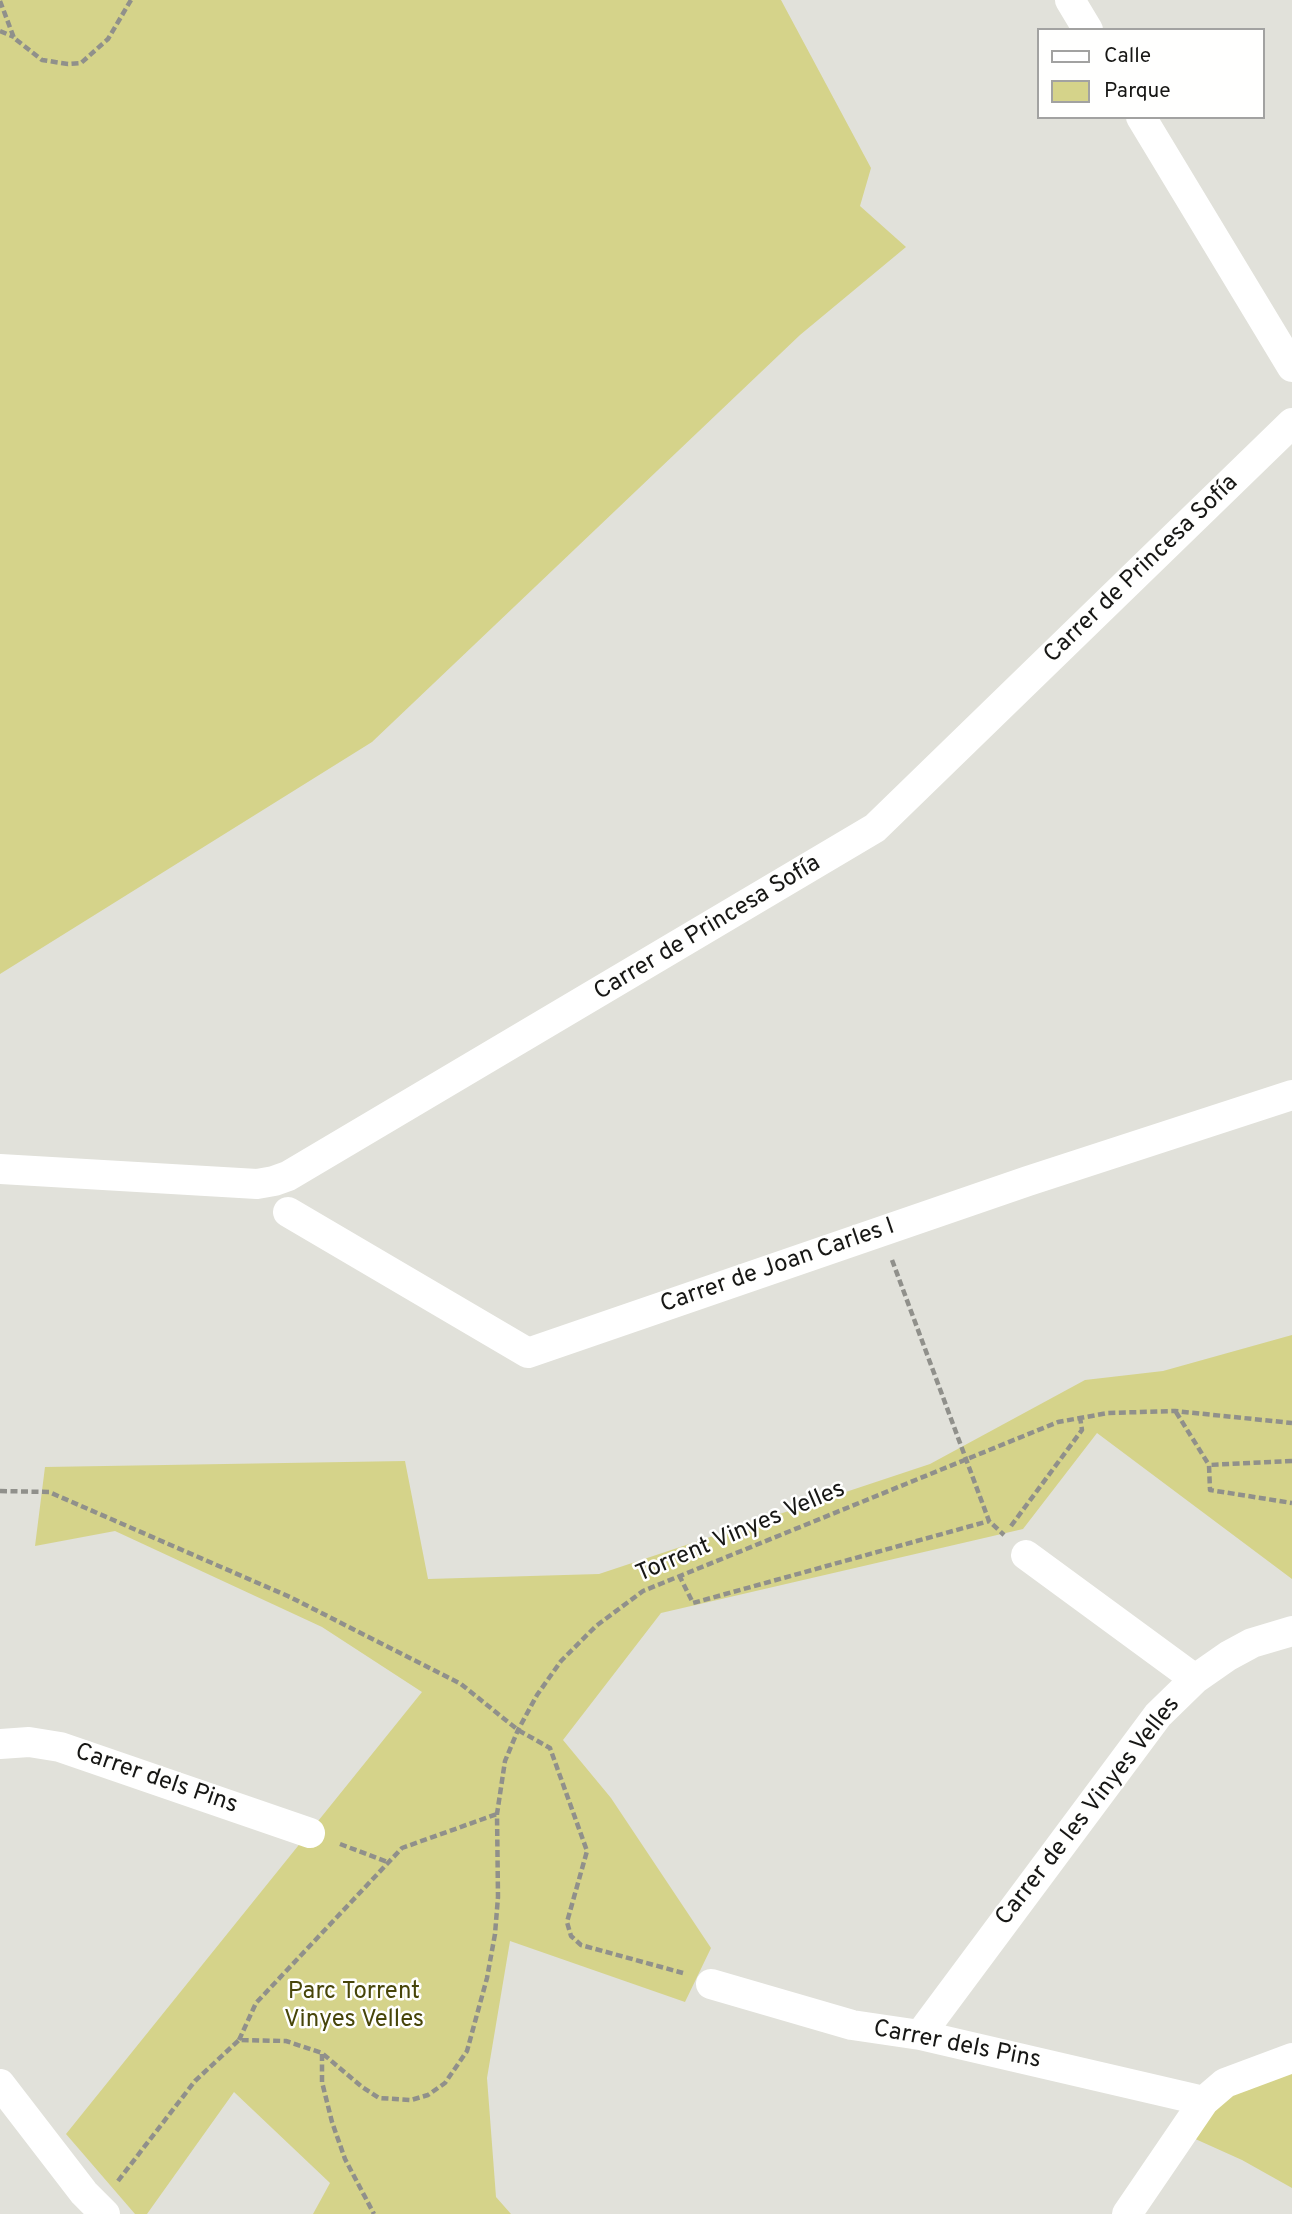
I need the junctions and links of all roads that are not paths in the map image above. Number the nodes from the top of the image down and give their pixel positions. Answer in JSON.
{"nodes":[{"id":1,"x":1070,"y":0,"type":"edge"},
{"id":2,"x":1087,"y":28,"type":"edge"},
{"id":3,"x":1142,"y":119,"type":"edge"},
{"id":4,"x":1292,"y":367,"type":"edge"},
{"id":5,"x":1292,"y":423,"type":"edge"},
{"id":6,"x":1292,"y":1095,"type":"edge"},
{"id":7,"x":0,"y":1169,"type":"edge"},
{"id":8,"x":288,"y":1212,"type":"dead end"},
{"id":9,"x":1026,"y":1555,"type":"dead end"},
{"id":10,"x":1292,"y":1631,"type":"edge"},
{"id":11,"x":1195,"y":1679,"type":"junction"},
{"id":12,"x":0,"y":1744,"type":"edge"},
{"id":13,"x":310,"y":1833,"type":"road end"},
{"id":14,"x":711,"y":1984,"type":"road end"},
{"id":15,"x":920,"y":2035,"type":"junction"},
{"id":16,"x":1292,"y":2058,"type":"edge"},
{"id":17,"x":0,"y":2084,"type":"edge"},
{"id":18,"x":1204,"y":2101,"type":"junction"},
{"id":19,"x":102,"y":2211,"type":"edge"},
{"id":20,"x":1127,"y":2214,"type":"edge"}],
"edges":[{"from":1,"to":2,"type":"street"},
{"from":3,"to":4,"type":"street"},
{"from":5,"to":7,"type":"street","name":"Carrer de Princesa Sofía"},
{"from":6,"to":8,"type":"street","name":"Carrer de Joan Carles I"},
{"from":9,"to":11,"type":"street"},
{"from":10,"to":11,"type":"street","name":"Carrer de les Vinyes Velles"},
{"from":11,"to":15,"type":"street","name":"Carrer de les Vinyes Velles"},
{"from":12,"to":13,"type":"street","name":"Carrer dels Pins"},
{"from":14,"to":15,"type":"street","name":"Carrer dels Pins"},
{"from":15,"to":18,"type":"street","name":"Carrer dels Pins"},
{"from":16,"to":18,"type":"street"},
{"from":17,"to":19,"type":"street"},
{"from":18,"to":20,"type":"street"}]}
